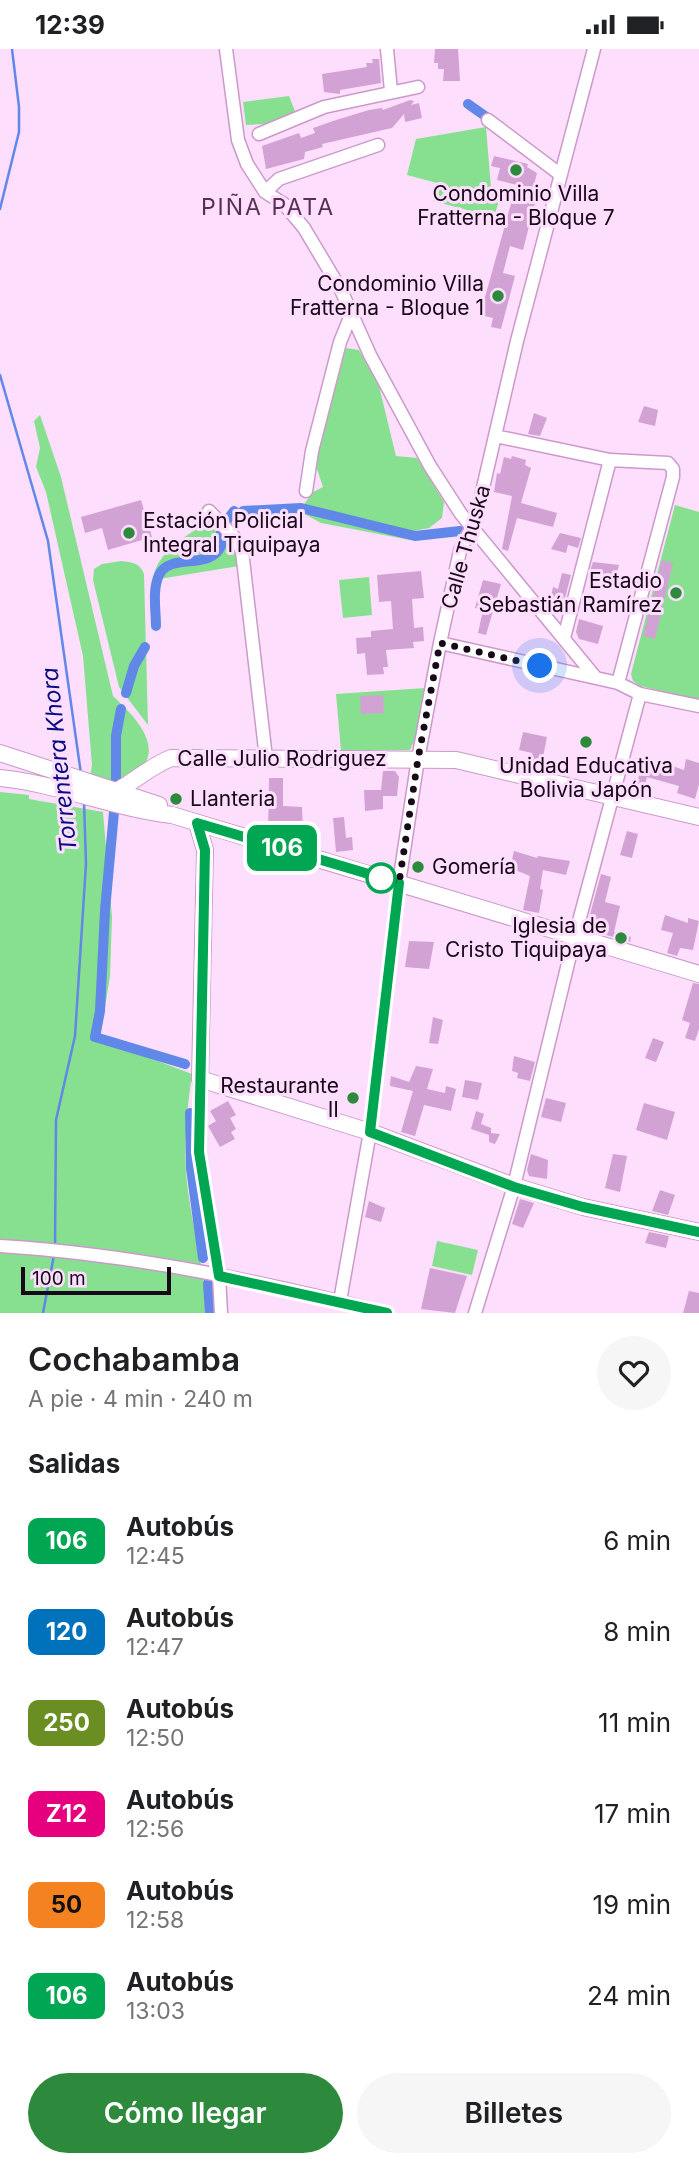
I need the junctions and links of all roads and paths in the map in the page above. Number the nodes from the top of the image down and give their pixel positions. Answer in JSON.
{"nodes":[{"id":1,"x":226,"y":49,"type":"edge"},
{"id":2,"x":387,"y":49,"type":"edge"},
{"id":3,"x":393,"y":49,"type":"edge"},
{"id":4,"x":594,"y":49,"type":"edge"},
{"id":5,"x":418,"y":87,"type":"dead end"},
{"id":6,"x":395,"y":90,"type":"junction"},
{"id":7,"x":488,"y":120,"type":"dead end"},
{"id":8,"x":259,"y":134,"type":"dead end"},
{"id":9,"x":378,"y":145,"type":"dead end"},
{"id":10,"x":561,"y":175,"type":"junction"},
{"id":11,"x":265,"y":192,"type":"junction"},
{"id":12,"x":351,"y":315,"type":"junction"},
{"id":13,"x":495,"y":436,"type":"junction"},
{"id":14,"x":610,"y":460,"type":"junction"},
{"id":15,"x":306,"y":491,"type":"dead end"},
{"id":16,"x":209,"y":511,"type":"dead end"},
{"id":17,"x":471,"y":527,"type":"junction"},
{"id":18,"x":564,"y":638,"type":"junction"},
{"id":19,"x":440,"y":643,"type":"junction"},
{"id":20,"x":596,"y":678,"type":"junction"},
{"id":21,"x":618,"y":683,"type":"junction"},
{"id":22,"x":640,"y":694,"type":"junction"},
{"id":23,"x":699,"y":706,"type":"edge"},
{"id":24,"x":0,"y":753,"type":"edge"},
{"id":25,"x":266,"y":758,"type":"junction"},
{"id":26,"x":418,"y":759,"type":"junction"},
{"id":27,"x":0,"y":778,"type":"edge"},
{"id":28,"x":62,"y":780,"type":"junction"},
{"id":29,"x":120,"y":792,"type":"junction"},
{"id":30,"x":96,"y":793,"type":"junction"},
{"id":31,"x":614,"y":797,"type":"junction"},
{"id":32,"x":172,"y":815,"type":"junction"},
{"id":33,"x":699,"y":817,"type":"edge"},
{"id":34,"x":197,"y":823,"type":"junction"},
{"id":35,"x":399,"y":883,"type":"junction"},
{"id":36,"x":575,"y":936,"type":"junction"},
{"id":37,"x":699,"y":974,"type":"edge"},
{"id":38,"x":200,"y":1079,"type":"junction"},
{"id":39,"x":370,"y":1132,"type":"junction"},
{"id":40,"x":514,"y":1187,"type":"junction"},
{"id":41,"x":699,"y":1232,"type":"edge"},
{"id":42,"x":0,"y":1246,"type":"edge"},
{"id":43,"x":219,"y":1276,"type":"junction"},
{"id":44,"x":340,"y":1301,"type":"junction"},
{"id":45,"x":221,"y":1313,"type":"edge"},
{"id":46,"x":386,"y":1313,"type":"edge"},
{"id":47,"x":475,"y":1313,"type":"edge"}],
"edges":[{"from":1,"to":11,"type":"street"},
{"from":2,"to":6,"type":"street"},
{"from":3,"to":6,"type":"street"},
{"from":4,"to":10,"type":"street","name":"Calle Thuska"},
{"from":5,"to":6,"type":"street"},
{"from":6,"to":8,"type":"street"},
{"from":7,"to":10,"type":"street"},
{"from":9,"to":11,"type":"street"},
{"from":10,"to":13,"type":"street","name":"Calle Thuska"},
{"from":11,"to":12,"type":"street"},
{"from":12,"to":15,"type":"street"},
{"from":12,"to":17,"type":"street"},
{"from":13,"to":14,"type":"street"},
{"from":13,"to":17,"type":"street","name":"Calle Thuska"},
{"from":14,"to":18,"type":"street"},
{"from":14,"to":21,"type":"street"},
{"from":16,"to":25,"type":"street"},
{"from":17,"to":18,"type":"street"},
{"from":17,"to":19,"type":"street","name":"Calle Thuska"},
{"from":18,"to":20,"type":"street"},
{"from":19,"to":20,"type":"street"},
{"from":19,"to":26,"type":"street","name":"Calle Thuska"},
{"from":20,"to":21,"type":"street"},
{"from":21,"to":22,"type":"street"},
{"from":22,"to":23,"type":"street"},
{"from":22,"to":31,"type":"street"},
{"from":24,"to":28,"type":"main road"},
{"from":25,"to":26,"type":"main road","name":"Calle Julio Rodriguez"},
{"from":25,"to":29,"type":"main road","name":"Calle Julio Rodriguez"},
{"from":26,"to":31,"type":"main road","name":"Calle Julio Rodriguez"},
{"from":26,"to":35,"type":"street","name":"Calle Thuska"},
{"from":27,"to":28,"type":"main road"},
{"from":28,"to":30,"type":"main road"},
{"from":29,"to":30,"type":"main road"},
{"from":29,"to":32,"type":"main road"},
{"from":30,"to":32,"type":"main road"},
{"from":31,"to":33,"type":"main road","name":"Calle Julio Rodriguez"},
{"from":31,"to":36,"type":"street"},
{"from":32,"to":34,"type":"main road"},
{"from":34,"to":35,"type":"main road"},
{"from":34,"to":38,"type":"main road"},
{"from":35,"to":36,"type":"main road"},
{"from":35,"to":39,"type":"street","name":"Calle Thuska"},
{"from":36,"to":37,"type":"main road"},
{"from":36,"to":40,"type":"street"},
{"from":38,"to":39,"type":"main road"},
{"from":38,"to":43,"type":"street"},
{"from":39,"to":40,"type":"main road"},
{"from":39,"to":44,"type":"street","name":"Calle Thuska"},
{"from":40,"to":41,"type":"main road"},
{"from":40,"to":47,"type":"street"},
{"from":42,"to":43,"type":"street"},
{"from":43,"to":44,"type":"street"},
{"from":43,"to":45,"type":"street"},
{"from":44,"to":46,"type":"street"}]}
